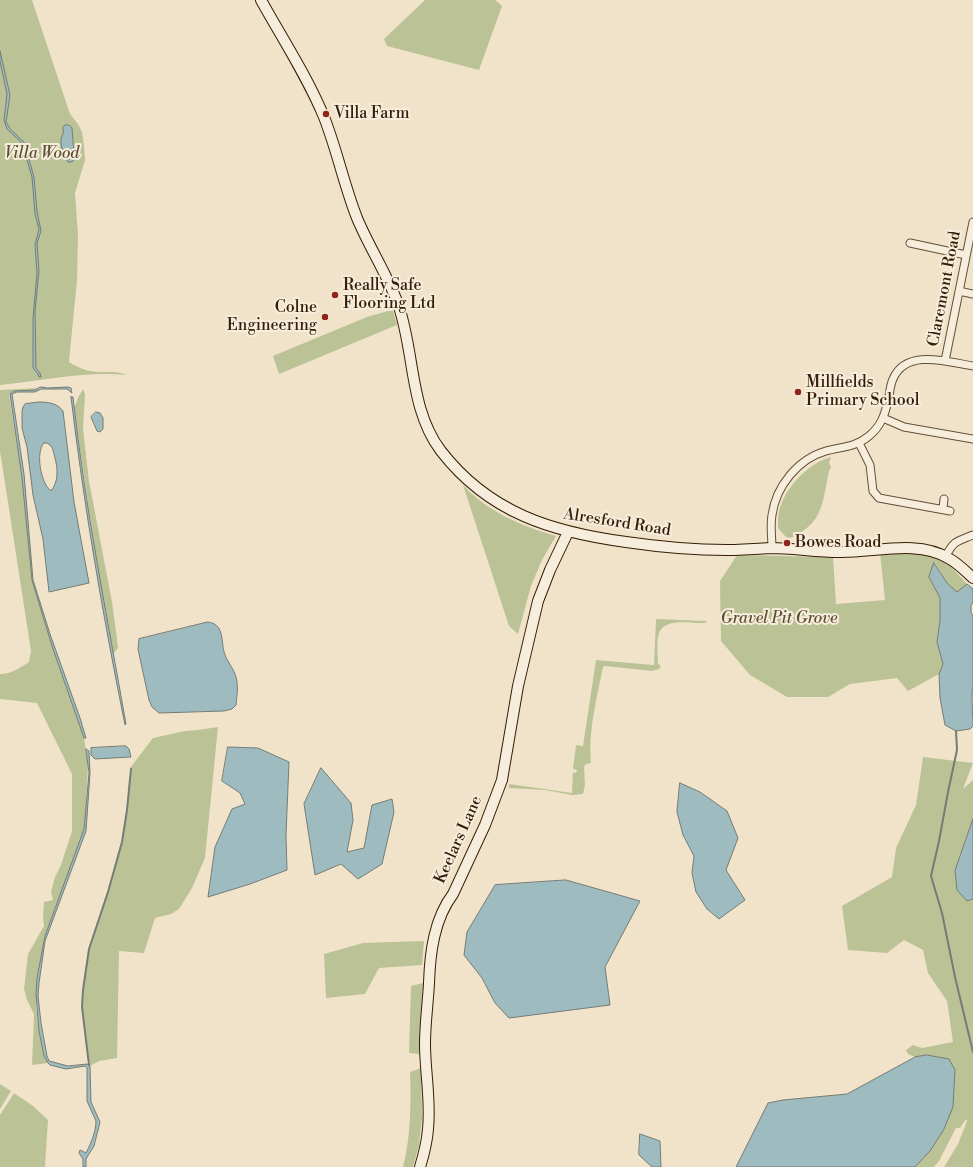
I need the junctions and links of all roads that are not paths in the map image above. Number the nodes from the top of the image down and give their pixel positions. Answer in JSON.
{"nodes":[{"id":1,"x":260,"y":0,"type":"edge"},
{"id":2,"x":973,"y":222,"type":"edge"},
{"id":3,"x":914,"y":246,"type":"dead end"},
{"id":4,"x":966,"y":255,"type":"junction"},
{"id":5,"x":959,"y":291,"type":"junction"},
{"id":6,"x":973,"y":294,"type":"edge"},
{"id":7,"x":944,"y":362,"type":"junction"},
{"id":8,"x":973,"y":366,"type":"edge"},
{"id":9,"x":883,"y":418,"type":"junction"},
{"id":10,"x":973,"y":439,"type":"edge"},
{"id":11,"x":859,"y":443,"type":"junction"},
{"id":12,"x":944,"y":499,"type":"dead end"},
{"id":13,"x":568,"y":532,"type":"junction"},
{"id":14,"x":973,"y":535,"type":"edge"},
{"id":15,"x":772,"y":548,"type":"junction"},
{"id":16,"x":946,"y":556,"type":"junction"},
{"id":17,"x":973,"y":578,"type":"edge"},
{"id":18,"x":420,"y":1167,"type":"edge"}],
"edges":[{"from":1,"to":13,"type":"street","name":"Alresford Road"},
{"from":2,"to":4,"type":"street","name":"Claremont Road"},
{"from":3,"to":4,"type":"street"},
{"from":4,"to":5,"type":"street","name":"Claremont Road"},
{"from":5,"to":6,"type":"street"},
{"from":5,"to":7,"type":"street","name":"Claremont Road"},
{"from":7,"to":8,"type":"street"},
{"from":7,"to":9,"type":"street"},
{"from":9,"to":10,"type":"street"},
{"from":9,"to":11,"type":"street"},
{"from":11,"to":12,"type":"street"},
{"from":11,"to":15,"type":"street"},
{"from":13,"to":15,"type":"street","name":"Alresford Road"},
{"from":13,"to":18,"type":"street","name":"Keelars Lane"},
{"from":14,"to":16,"type":"street"},
{"from":15,"to":16,"type":"street","name":"Alresford Road"},
{"from":16,"to":17,"type":"street"}]}
